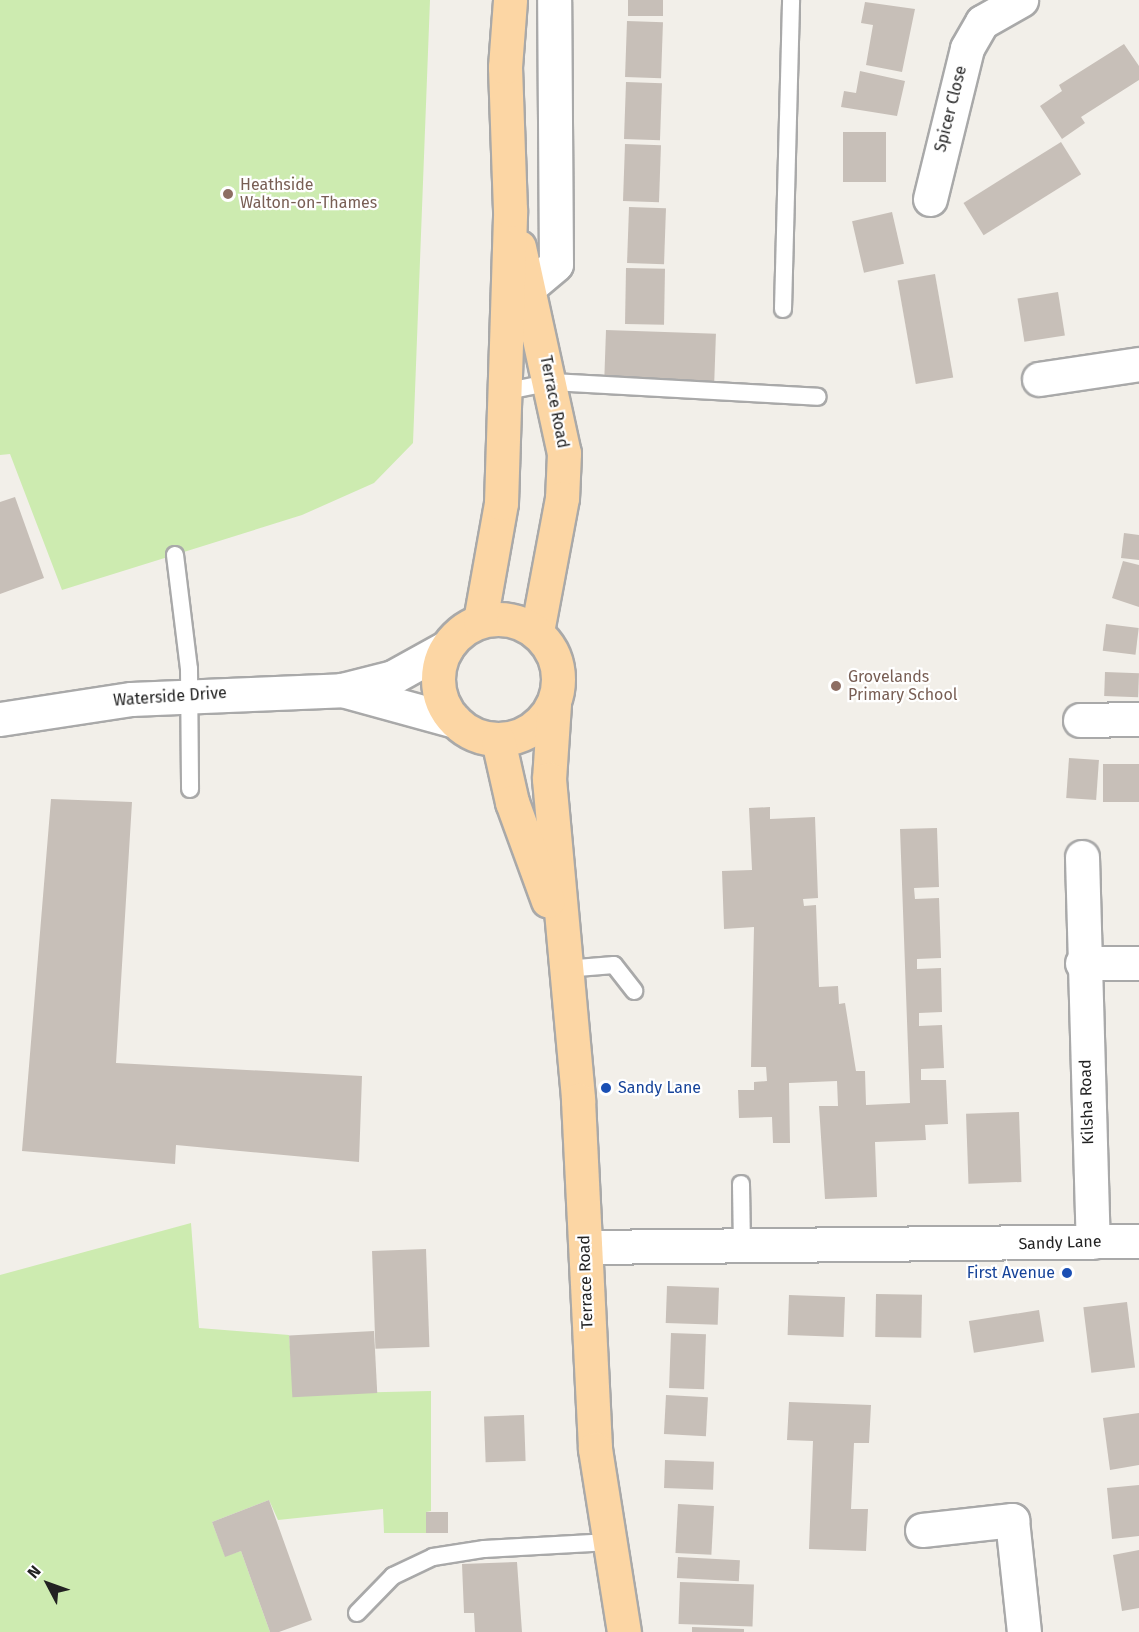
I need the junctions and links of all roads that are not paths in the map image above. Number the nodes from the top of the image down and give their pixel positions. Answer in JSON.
{"nodes":[{"id":1,"x":510,"y":0,"type":"edge"},
{"id":2,"x":554,"y":0,"type":"edge"},
{"id":3,"x":791,"y":0,"type":"edge"},
{"id":4,"x":1021,"y":0,"type":"edge"},
{"id":5,"x":976,"y":11,"type":"edge"},
{"id":6,"x":930,"y":199,"type":"dead end"},
{"id":7,"x":510,"y":210,"type":"junction"},
{"id":8,"x":529,"y":287,"type":"junction"},
{"id":9,"x":783,"y":309,"type":"dead end"},
{"id":10,"x":1139,"y":364,"type":"edge"},
{"id":11,"x":1039,"y":379,"type":"dead end"},
{"id":12,"x":552,"y":382,"type":"junction"},
{"id":13,"x":503,"y":392,"type":"junction"},
{"id":14,"x":818,"y":397,"type":"dead end"},
{"id":15,"x":176,"y":555,"type":"dead end"},
{"id":16,"x":480,"y":621,"type":"junction"},
{"id":17,"x":537,"y":632,"type":"junction"},
{"id":18,"x":447,"y":647,"type":"junction"},
{"id":19,"x":342,"y":690,"type":"junction"},
{"id":20,"x":187,"y":694,"type":"junction"},
{"id":21,"x":554,"y":704,"type":"junction"},
{"id":22,"x":0,"y":719,"type":"edge"},
{"id":23,"x":1139,"y":719,"type":"edge"},
{"id":24,"x":1080,"y":720,"type":"dead end"},
{"id":25,"x":455,"y":721,"type":"junction"},
{"id":26,"x":498,"y":740,"type":"junction"},
{"id":27,"x":190,"y":789,"type":"dead end"},
{"id":28,"x":1082,"y":857,"type":"dead end"},
{"id":29,"x":559,"y":930,"type":"junction"},
{"id":30,"x":1082,"y":963,"type":"junction"},
{"id":31,"x":1139,"y":963,"type":"edge"},
{"id":32,"x":565,"y":969,"type":"junction"},
{"id":33,"x":634,"y":991,"type":"dead end"},
{"id":34,"x":741,"y":1184,"type":"dead end"},
{"id":35,"x":1139,"y":1241,"type":"edge"},
{"id":36,"x":1092,"y":1242,"type":"junction"},
{"id":37,"x":742,"y":1246,"type":"junction"},
{"id":38,"x":586,"y":1247,"type":"junction"},
{"id":39,"x":922,"y":1530,"type":"dead end"},
{"id":40,"x":610,"y":1542,"type":"junction"},
{"id":41,"x":357,"y":1613,"type":"dead end"},
{"id":42,"x":624,"y":1632,"type":"edge"},
{"id":43,"x":1024,"y":1632,"type":"edge"}],
"edges":[{"from":1,"to":7,"type":"main road","name":"Terrace Road"},
{"from":2,"to":8,"type":"street"},
{"from":3,"to":9,"type":"lane"},
{"from":4,"to":5,"type":"street","name":"Spicer Close"},
{"from":5,"to":6,"type":"street","name":"Spicer Close"},
{"from":7,"to":8,"type":"main road","name":"Terrace Road"},
{"from":7,"to":13,"type":"main road","name":"Terrace Road"},
{"from":8,"to":12,"type":"main road","name":"Terrace Road"},
{"from":10,"to":11,"type":"street"},
{"from":12,"to":13,"type":"lane"},
{"from":12,"to":14,"type":"lane"},
{"from":12,"to":17,"type":"main road","name":"Terrace Road"},
{"from":13,"to":16,"type":"main road","name":"Terrace Road"},
{"from":15,"to":20,"type":"lane"},
{"from":16,"to":17,"type":"main road"},
{"from":16,"to":18,"type":"main road"},
{"from":17,"to":21,"type":"main road"},
{"from":18,"to":19,"type":"street","name":"Waterside Drive"},
{"from":18,"to":25,"type":"main road"},
{"from":19,"to":20,"type":"street","name":"Waterside Drive"},
{"from":19,"to":25,"type":"street","name":"Waterside Drive"},
{"from":20,"to":22,"type":"street","name":"Waterside Drive"},
{"from":20,"to":27,"type":"lane"},
{"from":21,"to":26,"type":"main road"},
{"from":21,"to":29,"type":"main road","name":"Terrace Road"},
{"from":23,"to":24,"type":"street"},
{"from":25,"to":26,"type":"main road"},
{"from":26,"to":29,"type":"main road","name":"Terrace Road"},
{"from":28,"to":30,"type":"street","name":"Kilsha Road"},
{"from":29,"to":32,"type":"main road","name":"Terrace Road"},
{"from":30,"to":31,"type":"street"},
{"from":30,"to":36,"type":"street","name":"Kilsha Road"},
{"from":32,"to":33,"type":"lane"},
{"from":32,"to":38,"type":"main road","name":"Terrace Road"},
{"from":34,"to":37,"type":"lane"},
{"from":35,"to":36,"type":"street","name":"Sandy Lane"},
{"from":36,"to":37,"type":"street","name":"Sandy Lane"},
{"from":37,"to":38,"type":"street","name":"Sandy Lane"},
{"from":38,"to":40,"type":"main road","name":"Terrace Road"},
{"from":39,"to":43,"type":"street"},
{"from":40,"to":41,"type":"lane"},
{"from":40,"to":42,"type":"main road","name":"Terrace Road"}]}
